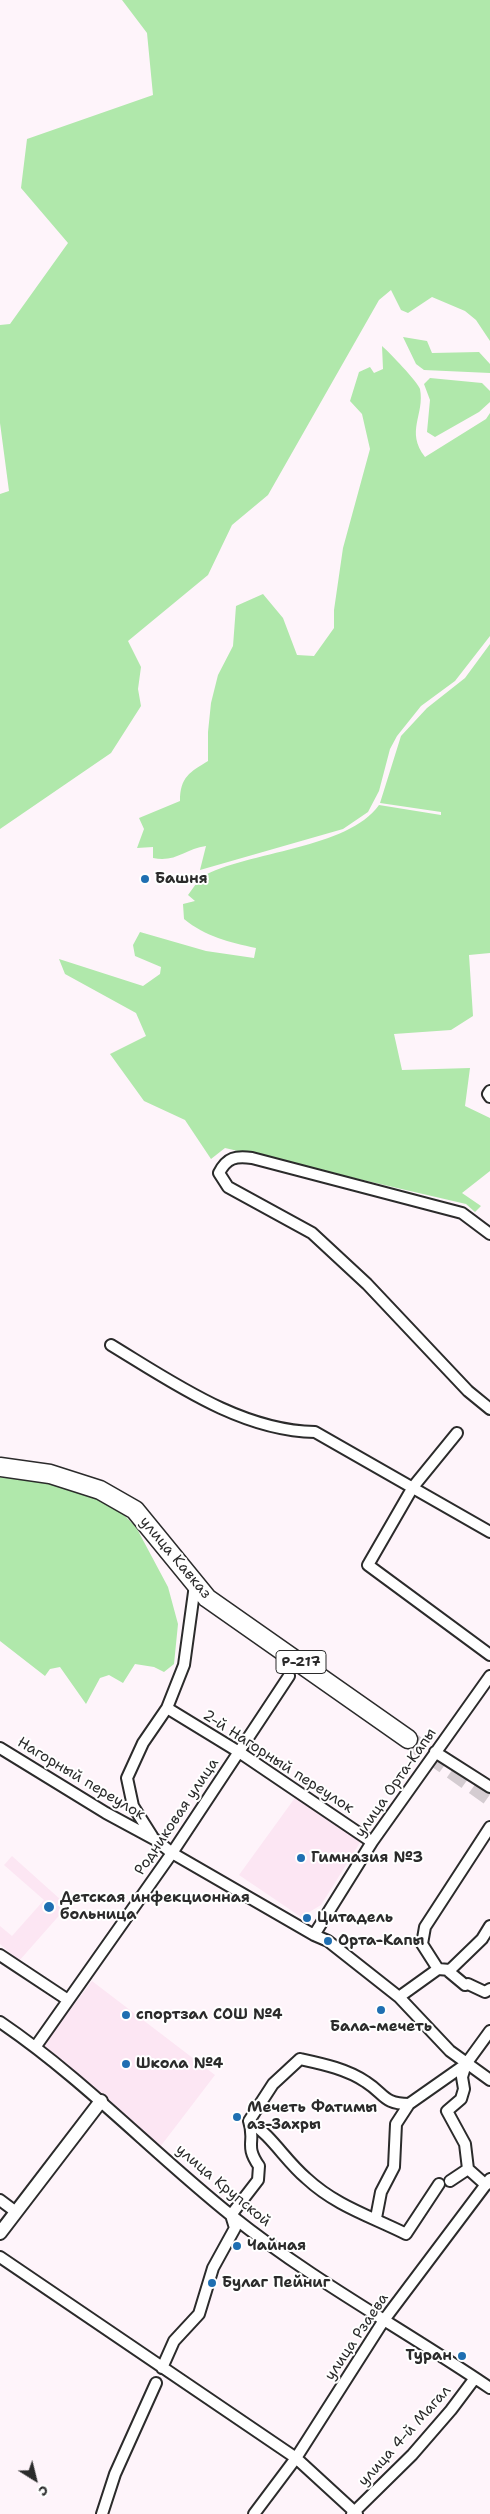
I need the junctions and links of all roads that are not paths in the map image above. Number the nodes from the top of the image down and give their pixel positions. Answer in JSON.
{"nodes":[{"id":1,"x":490,"y":1091,"type":"edge"},
{"id":2,"x":490,"y":1096,"type":"edge"},
{"id":3,"x":490,"y":1234,"type":"edge"},
{"id":4,"x":111,"y":1345,"type":"dead end"},
{"id":5,"x":490,"y":1409,"type":"edge"},
{"id":6,"x":457,"y":1433,"type":"dead end"},
{"id":7,"x":0,"y":1467,"type":"edge"},
{"id":8,"x":413,"y":1487,"type":"junction"},
{"id":9,"x":490,"y":1532,"type":"edge"},
{"id":10,"x":195,"y":1585,"type":"junction"},
{"id":11,"x":490,"y":1656,"type":"edge"},
{"id":12,"x":289,"y":1676,"type":"dead end"},
{"id":13,"x":490,"y":1676,"type":"edge"},
{"id":14,"x":167,"y":1708,"type":"junction"},
{"id":15,"x":408,"y":1739,"type":"tunnel mouth"},
{"id":16,"x":0,"y":1748,"type":"edge"},
{"id":17,"x":239,"y":1752,"type":"junction"},
{"id":18,"x":435,"y":1752,"type":"junction"},
{"id":19,"x":490,"y":1787,"type":"edge"},
{"id":20,"x":490,"y":1827,"type":"edge"},
{"id":21,"x":156,"y":1840,"type":"junction"},
{"id":22,"x":372,"y":1842,"type":"junction"},
{"id":23,"x":172,"y":1853,"type":"junction"},
{"id":24,"x":490,"y":1926,"type":"edge"},
{"id":25,"x":314,"y":1935,"type":"junction"},
{"id":26,"x":0,"y":1954,"type":"edge"},
{"id":27,"x":443,"y":1970,"type":"junction"},
{"id":28,"x":490,"y":1989,"type":"edge"},
{"id":29,"x":399,"y":1997,"type":"junction"},
{"id":30,"x":68,"y":2000,"type":"junction"},
{"id":31,"x":0,"y":2022,"type":"edge"},
{"id":32,"x":490,"y":2031,"type":"edge"},
{"id":33,"x":36,"y":2046,"type":"junction"},
{"id":34,"x":466,"y":2064,"type":"junction"},
{"id":35,"x":490,"y":2080,"type":"edge"},
{"id":36,"x":101,"y":2101,"type":"junction"},
{"id":37,"x":409,"y":2104,"type":"junction"},
{"id":38,"x":249,"y":2121,"type":"junction"},
{"id":39,"x":468,"y":2169,"type":"junction"},
{"id":40,"x":450,"y":2181,"type":"dead end"},
{"id":41,"x":488,"y":2182,"type":"edge"},
{"id":42,"x":439,"y":2184,"type":"dead end"},
{"id":43,"x":0,"y":2200,"type":"edge"},
{"id":44,"x":16,"y":2212,"type":"junction"},
{"id":45,"x":231,"y":2215,"type":"junction"},
{"id":46,"x":376,"y":2218,"type":"junction"},
{"id":47,"x":0,"y":2234,"type":"edge"},
{"id":48,"x":0,"y":2258,"type":"edge"},
{"id":49,"x":384,"y":2320,"type":"junction"},
{"id":50,"x":162,"y":2368,"type":"junction"},
{"id":51,"x":475,"y":2378,"type":"junction"},
{"id":52,"x":156,"y":2383,"type":"dead end"},
{"id":53,"x":490,"y":2388,"type":"edge"},
{"id":54,"x":296,"y":2458,"type":"junction"},
{"id":55,"x":355,"y":2513,"type":"edge"},
{"id":56,"x":102,"y":2514,"type":"edge"},
{"id":57,"x":254,"y":2514,"type":"edge"}],
"edges":[{"from":1,"to":2,"type":"street"},
{"from":3,"to":5,"type":"street"},
{"from":4,"to":8,"type":"street"},
{"from":6,"to":8,"type":"street"},
{"from":7,"to":10,"type":"highway","name":"улица Кавказ","number":"Р-217"},
{"from":8,"to":9,"type":"street"},
{"from":8,"to":11,"type":"street"},
{"from":10,"to":14,"type":"street"},
{"from":10,"to":15,"type":"highway","name":"улица Кавказ","number":"Р-217"},
{"from":12,"to":17,"type":"street","name":"Родниковая улица"},
{"from":13,"to":18,"type":"street","name":"улица Орта-Капы"},
{"from":14,"to":17,"type":"street","name":"2-й Нагорный переулок"},
{"from":14,"to":21,"type":"street"},
{"from":16,"to":21,"type":"street","name":"Нагорный переулок"},
{"from":17,"to":22,"type":"street","name":"2-й Нагорный переулок"},
{"from":17,"to":23,"type":"street","name":"Родниковая улица"},
{"from":18,"to":19,"type":"street"},
{"from":18,"to":22,"type":"street","name":"улица Орта-Капы"},
{"from":20,"to":27,"type":"street"},
{"from":21,"to":23,"type":"street","name":"Нагорный переулок"},
{"from":22,"to":25,"type":"street","name":"улица Орта-Капы"},
{"from":23,"to":25,"type":"street","name":"Нагорный переулок"},
{"from":23,"to":30,"type":"street","name":"Родниковая улица"},
{"from":24,"to":27,"type":"street"},
{"from":25,"to":29,"type":"street","name":"Нагорный переулок"},
{"from":26,"to":30,"type":"street"},
{"from":27,"to":28,"type":"street"},
{"from":27,"to":29,"type":"street"},
{"from":29,"to":34,"type":"street","name":"Нагорный переулок"},
{"from":30,"to":33,"type":"street","name":"Родниковая улица"},
{"from":31,"to":33,"type":"street","name":"улица Крупской"},
{"from":32,"to":34,"type":"street"},
{"from":33,"to":36,"type":"street","name":"улица Крупской"},
{"from":34,"to":35,"type":"street","name":"Нагорный переулок"},
{"from":34,"to":37,"type":"street"},
{"from":34,"to":39,"type":"street"},
{"from":36,"to":44,"type":"street"},
{"from":36,"to":45,"type":"street","name":"улица Крупской"},
{"from":37,"to":38,"type":"street"},
{"from":37,"to":46,"type":"street"},
{"from":38,"to":45,"type":"street"},
{"from":38,"to":46,"type":"street"},
{"from":39,"to":40,"type":"street"},
{"from":39,"to":41,"type":"street"},
{"from":41,"to":49,"type":"street","name":"улица Рзаева"},
{"from":42,"to":46,"type":"street"},
{"from":43,"to":44,"type":"street"},
{"from":44,"to":47,"type":"street"},
{"from":45,"to":49,"type":"street","name":"улица Крупской"},
{"from":45,"to":50,"type":"street"},
{"from":48,"to":50,"type":"street"},
{"from":49,"to":51,"type":"street","name":"улица Крупской"},
{"from":49,"to":54,"type":"street","name":"улица Рзаева"},
{"from":50,"to":54,"type":"street"},
{"from":51,"to":53,"type":"street","name":"улица Крупской"},
{"from":51,"to":55,"type":"street","name":"улица 4-й Магал"},
{"from":52,"to":56,"type":"street"},
{"from":54,"to":55,"type":"street"},
{"from":54,"to":57,"type":"street","name":"улица Рзаева"}]}
